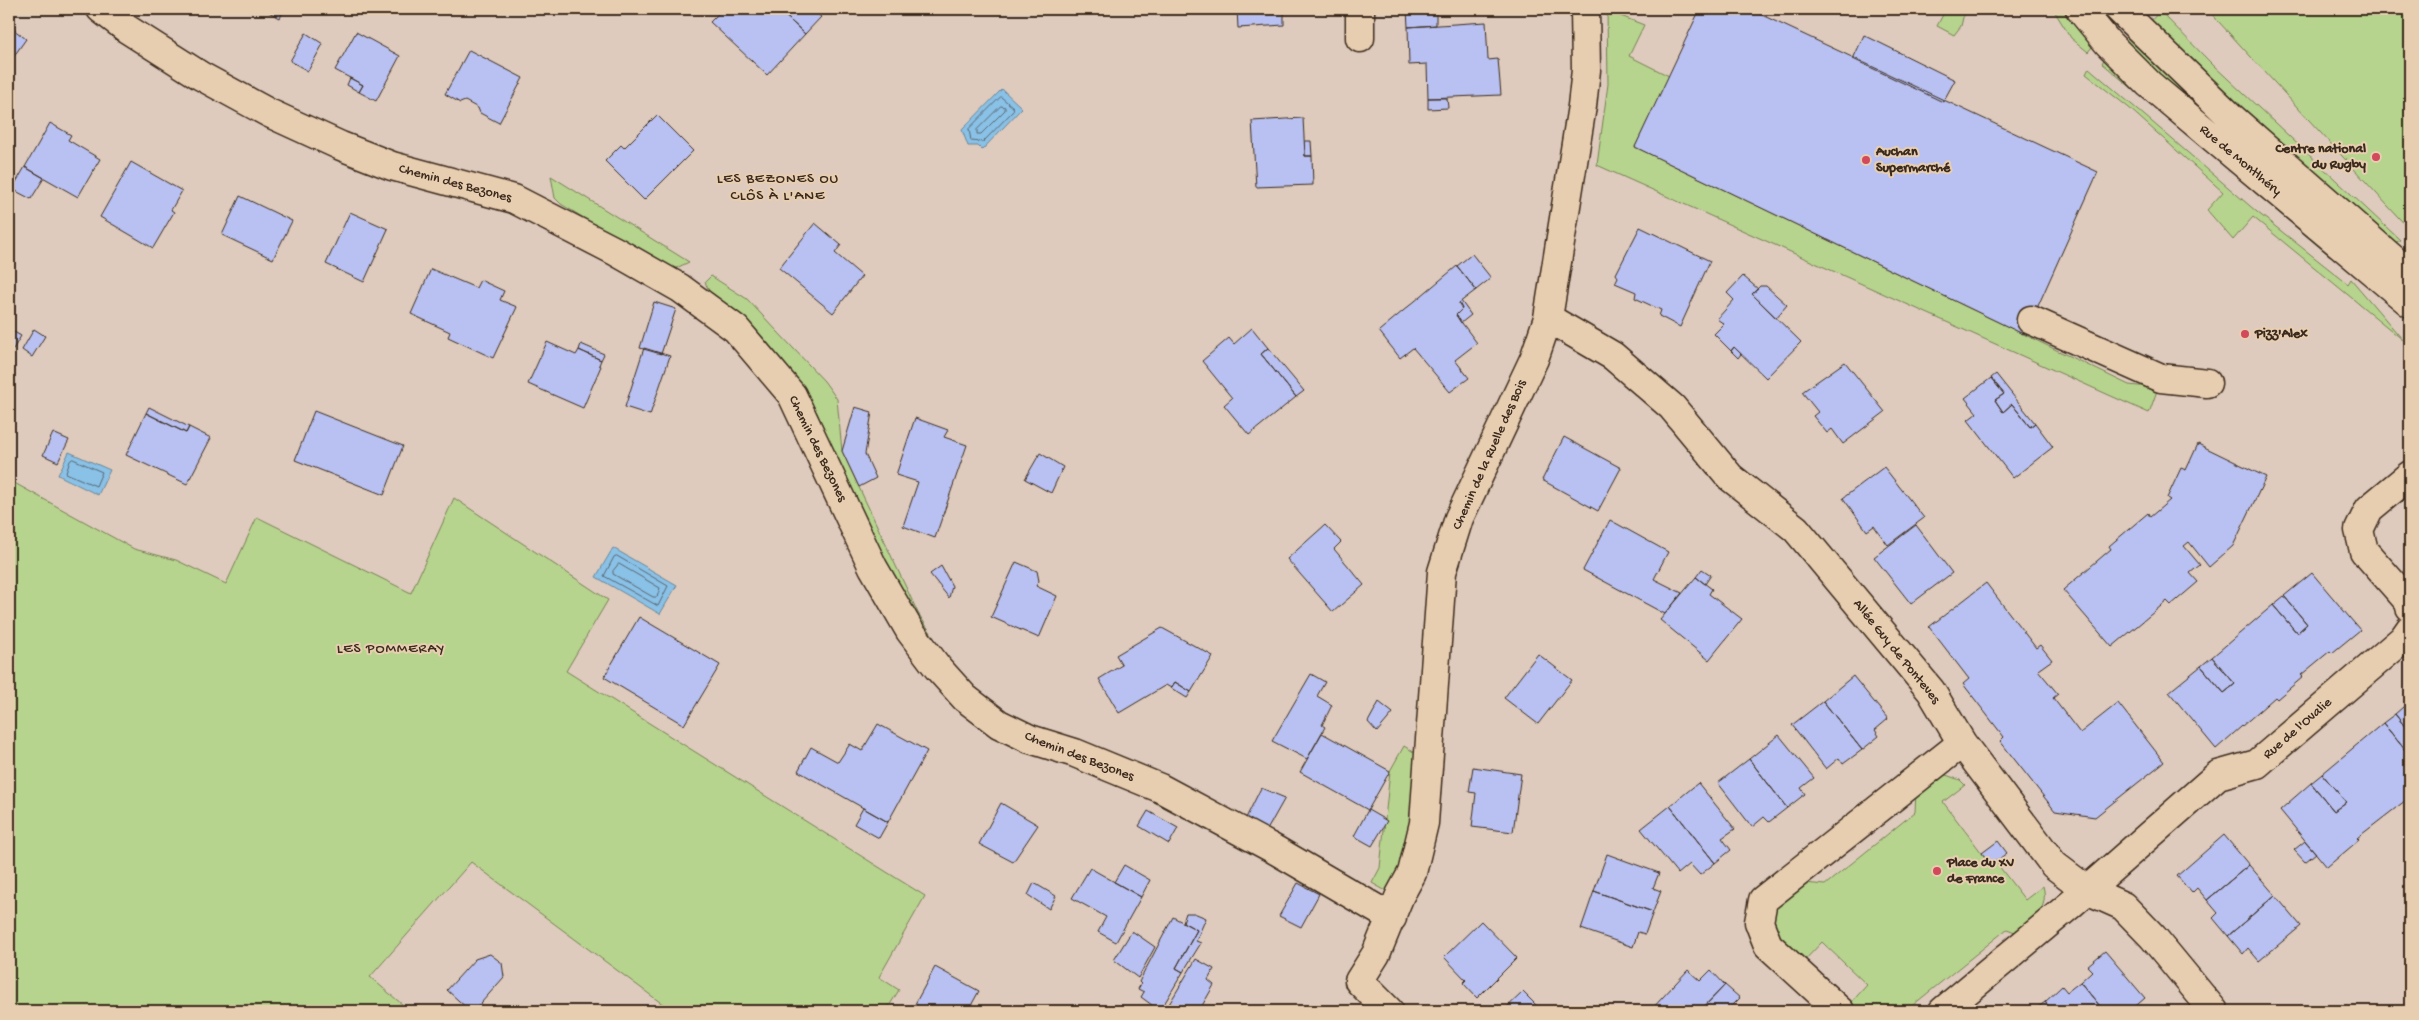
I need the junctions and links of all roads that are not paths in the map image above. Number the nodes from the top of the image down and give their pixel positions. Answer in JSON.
{"nodes":[{"id":1,"x":100,"y":9,"type":"edge"},
{"id":2,"x":1360,"y":9,"type":"edge"},
{"id":3,"x":1585,"y":9,"type":"edge"},
{"id":4,"x":2080,"y":9,"type":"edge"},
{"id":5,"x":2119,"y":9,"type":"edge"},
{"id":6,"x":1360,"y":38,"type":"dead end"},
{"id":7,"x":2410,"y":274,"type":"edge"},
{"id":8,"x":2410,"y":303,"type":"edge"},
{"id":9,"x":1548,"y":318,"type":"junction"},
{"id":10,"x":2031,"y":320,"type":"dead end"},
{"id":11,"x":2207,"y":383,"type":"dead end"},
{"id":12,"x":2410,"y":474,"type":"edge"},
{"id":13,"x":2410,"y":625,"type":"edge"},
{"id":14,"x":1962,"y":743,"type":"junction"},
{"id":15,"x":2087,"y":890,"type":"junction"},
{"id":16,"x":1392,"y":918,"type":"junction"},
{"id":17,"x":1389,"y":1011,"type":"edge"},
{"id":18,"x":1840,"y":1011,"type":"edge"},
{"id":19,"x":1943,"y":1011,"type":"edge"},
{"id":20,"x":2214,"y":1011,"type":"edge"}],
"edges":[{"from":1,"to":16,"type":"street","name":"Chemin des Bezones"},
{"from":2,"to":6,"type":"street"},
{"from":3,"to":9,"type":"street","name":"Chemin de la Ruelle des Bois"},
{"from":4,"to":8,"type":"street","name":"Rue de Montlhéry"},
{"from":5,"to":7,"type":"street","name":"Rue de Montlhéry"},
{"from":9,"to":14,"type":"street","name":"Allée Guy de Ponteves"},
{"from":9,"to":16,"type":"street","name":"Chemin de la Ruelle des Bois"},
{"from":10,"to":11,"type":"street"},
{"from":12,"to":13,"type":"street","name":"Rue de l'Ovalie"},
{"from":13,"to":15,"type":"street","name":"Rue de l'Ovalie"},
{"from":14,"to":15,"type":"street","name":"Allée Guy de Ponteves"},
{"from":14,"to":18,"type":"street"},
{"from":15,"to":19,"type":"street"},
{"from":15,"to":20,"type":"street","name":"Allée Guy de Ponteves"},
{"from":16,"to":17,"type":"street","name":"Chemin de la Ruelle des Bois"}]}
